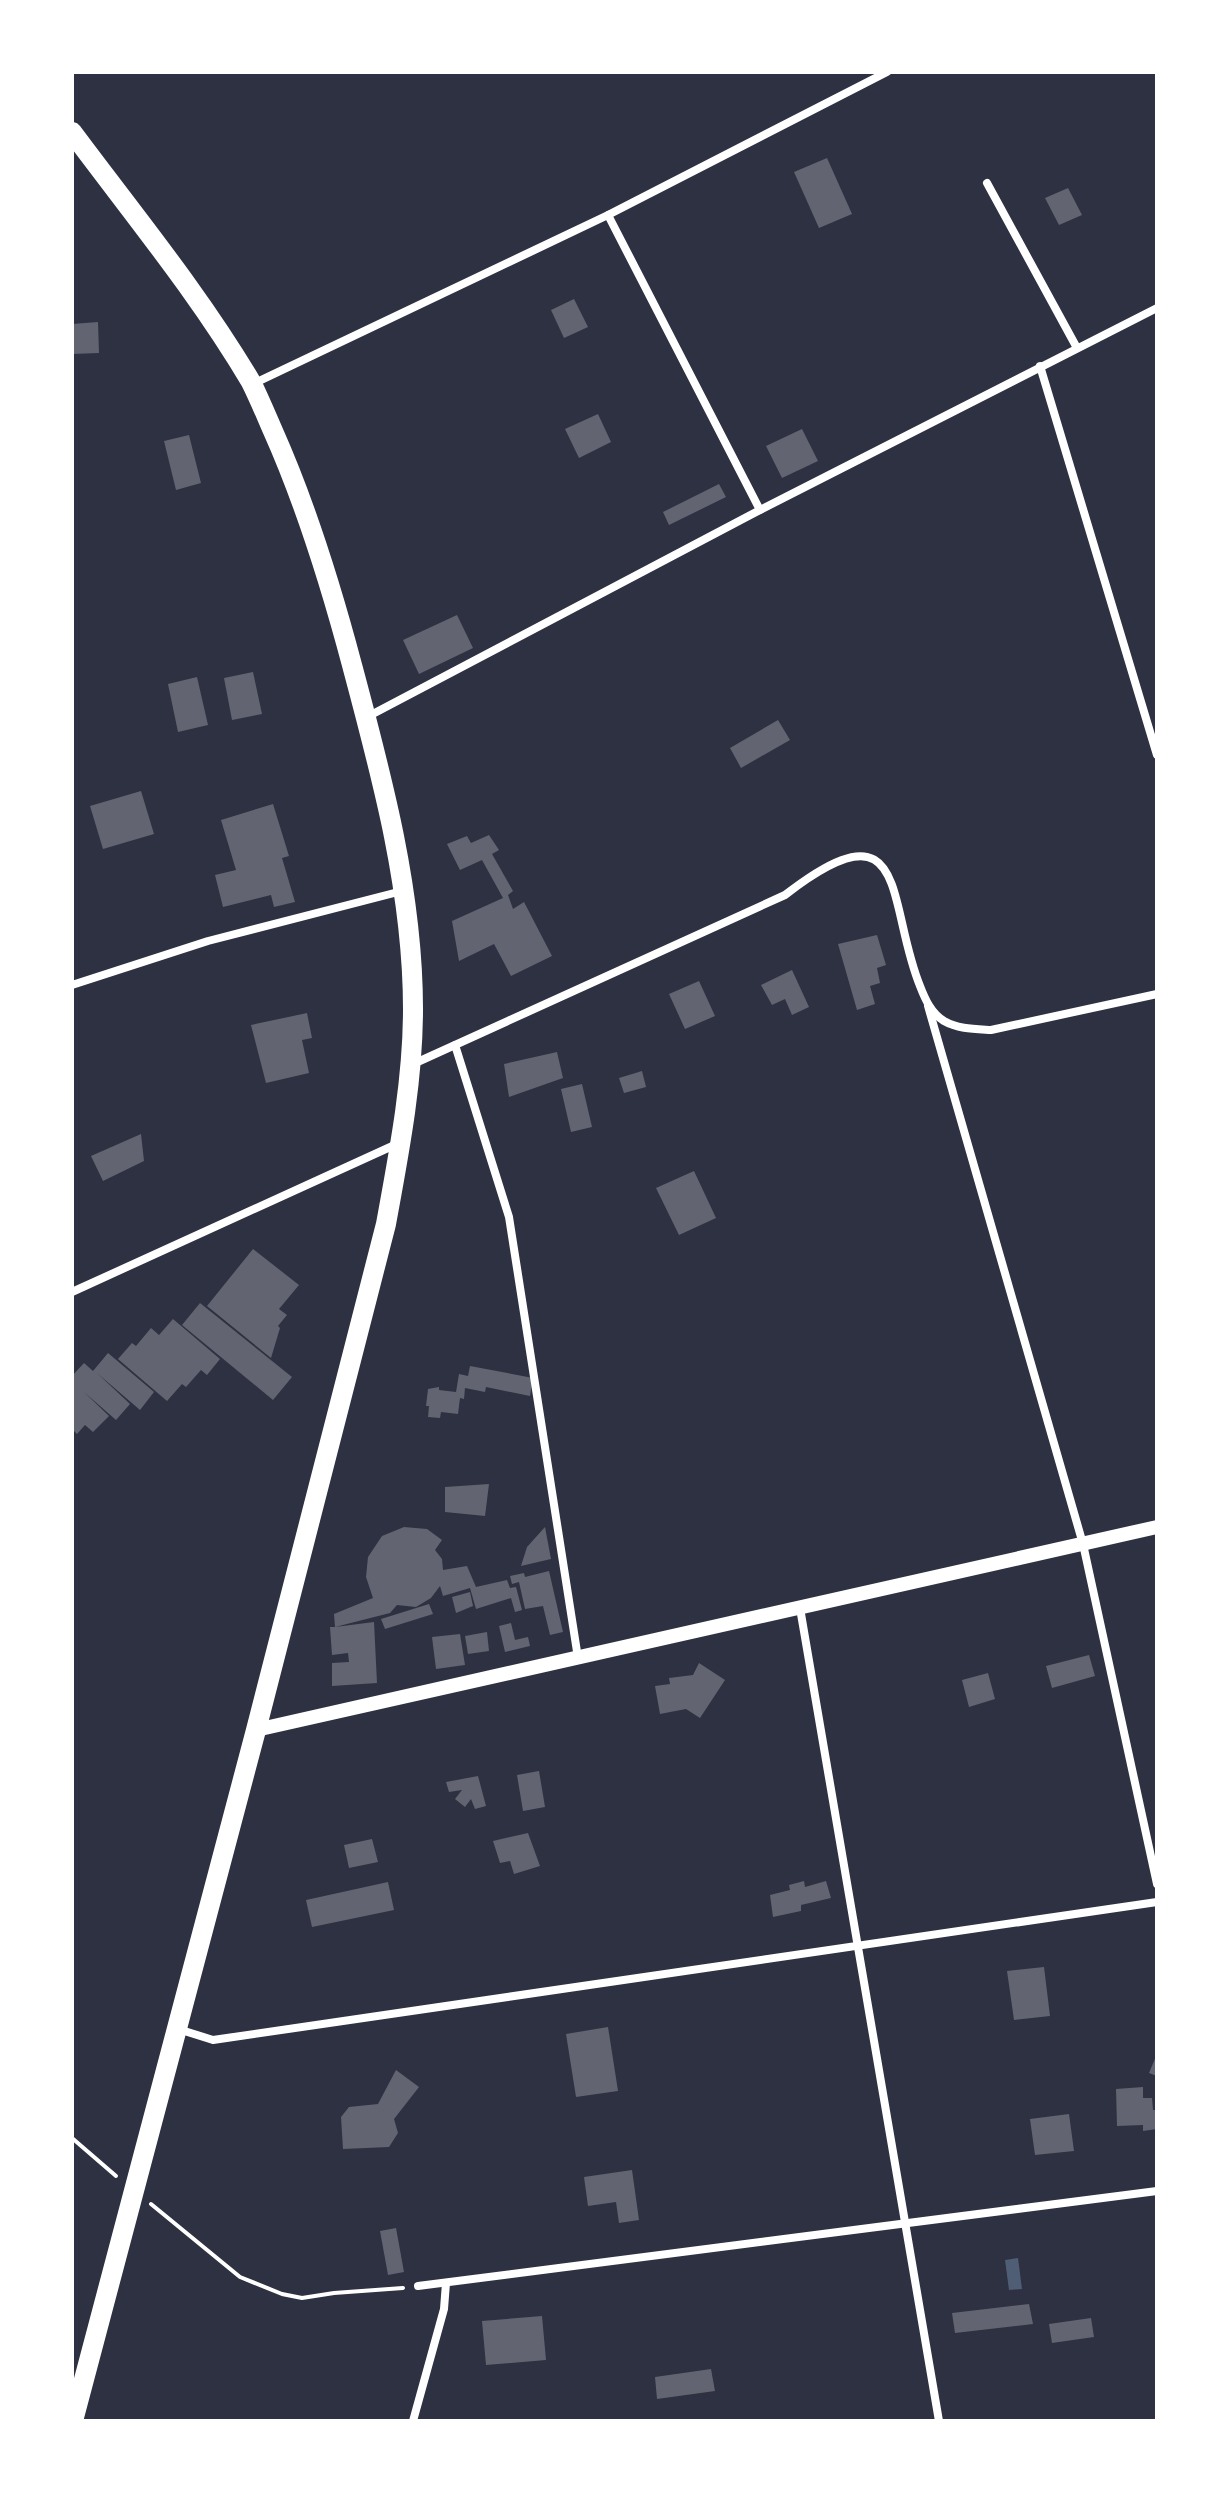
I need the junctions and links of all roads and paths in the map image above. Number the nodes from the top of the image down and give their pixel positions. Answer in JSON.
{"nodes":[{"id":1,"x":887,"y":72,"type":"edge"},
{"id":2,"x":72,"y":132,"type":"edge"},
{"id":3,"x":987,"y":183,"type":"dead end"},
{"id":4,"x":608,"y":215,"type":"junction"},
{"id":5,"x":1157,"y":308,"type":"edge"},
{"id":6,"x":1077,"y":348,"type":"junction"},
{"id":7,"x":1040,"y":366,"type":"junction"},
{"id":8,"x":252,"y":385,"type":"junction"},
{"id":9,"x":760,"y":510,"type":"junction"},
{"id":10,"x":366,"y":717,"type":"junction"},
{"id":11,"x":1157,"y":755,"type":"edge"},
{"id":12,"x":403,"y":891,"type":"junction"},
{"id":13,"x":73,"y":981,"type":"edge"},
{"id":14,"x":1157,"y":994,"type":"edge"},
{"id":15,"x":927,"y":1005,"type":"junction"},
{"id":16,"x":455,"y":1045,"type":"junction"},
{"id":17,"x":410,"y":1065,"type":"junction"},
{"id":18,"x":401,"y":1142,"type":"junction"},
{"id":19,"x":72,"y":1292,"type":"edge"},
{"id":20,"x":1157,"y":1527,"type":"edge"},
{"id":21,"x":1083,"y":1544,"type":"junction"},
{"id":22,"x":800,"y":1608,"type":"junction"},
{"id":23,"x":578,"y":1658,"type":"junction"},
{"id":24,"x":256,"y":1730,"type":"junction"},
{"id":25,"x":1157,"y":1884,"type":"edge"},
{"id":26,"x":1157,"y":1902,"type":"edge"},
{"id":27,"x":857,"y":1945,"type":"junction"},
{"id":28,"x":177,"y":2029,"type":"junction"},
{"id":29,"x":72,"y":2138,"type":"edge"},
{"id":30,"x":90,"y":2154,"type":"dead end"},
{"id":31,"x":1157,"y":2191,"type":"edge"},
{"id":32,"x":153,"y":2206,"type":"dead end"},
{"id":33,"x":906,"y":2225,"type":"junction"},
{"id":34,"x":446,"y":2283,"type":"junction"},
{"id":35,"x":418,"y":2286,"type":"joint"},
{"id":36,"x":73,"y":2421,"type":"edge"},
{"id":37,"x":413,"y":2421,"type":"edge"},
{"id":38,"x":939,"y":2421,"type":"edge"}],
"edges":[{"from":1,"to":4,"type":"street"},
{"from":2,"to":8,"type":"main road"},
{"from":3,"to":6,"type":"street"},
{"from":4,"to":8,"type":"street"},
{"from":4,"to":9,"type":"street"},
{"from":5,"to":6,"type":"street"},
{"from":6,"to":7,"type":"street"},
{"from":7,"to":9,"type":"street"},
{"from":7,"to":11,"type":"street"},
{"from":8,"to":10,"type":"main road"},
{"from":9,"to":10,"type":"street"},
{"from":10,"to":12,"type":"main road"},
{"from":12,"to":13,"type":"street"},
{"from":12,"to":17,"type":"main road"},
{"from":14,"to":15,"type":"street"},
{"from":15,"to":16,"type":"street"},
{"from":15,"to":21,"type":"street"},
{"from":16,"to":17,"type":"street"},
{"from":16,"to":23,"type":"street"},
{"from":17,"to":18,"type":"main road"},
{"from":18,"to":19,"type":"street"},
{"from":18,"to":24,"type":"main road"},
{"from":20,"to":21,"type":"street"},
{"from":21,"to":22,"type":"street"},
{"from":21,"to":25,"type":"street"},
{"from":22,"to":23,"type":"street"},
{"from":22,"to":27,"type":"street"},
{"from":23,"to":24,"type":"street"},
{"from":24,"to":28,"type":"main road"},
{"from":26,"to":27,"type":"street"},
{"from":27,"to":28,"type":"street"},
{"from":27,"to":33,"type":"street"},
{"from":28,"to":36,"type":"main road"},
{"from":29,"to":30,"type":"path"},
{"from":31,"to":33,"type":"street"},
{"from":32,"to":35,"type":"path"},
{"from":33,"to":34,"type":"street"},
{"from":33,"to":38,"type":"street"},
{"from":34,"to":35,"type":"street"},
{"from":34,"to":37,"type":"street"}]}
